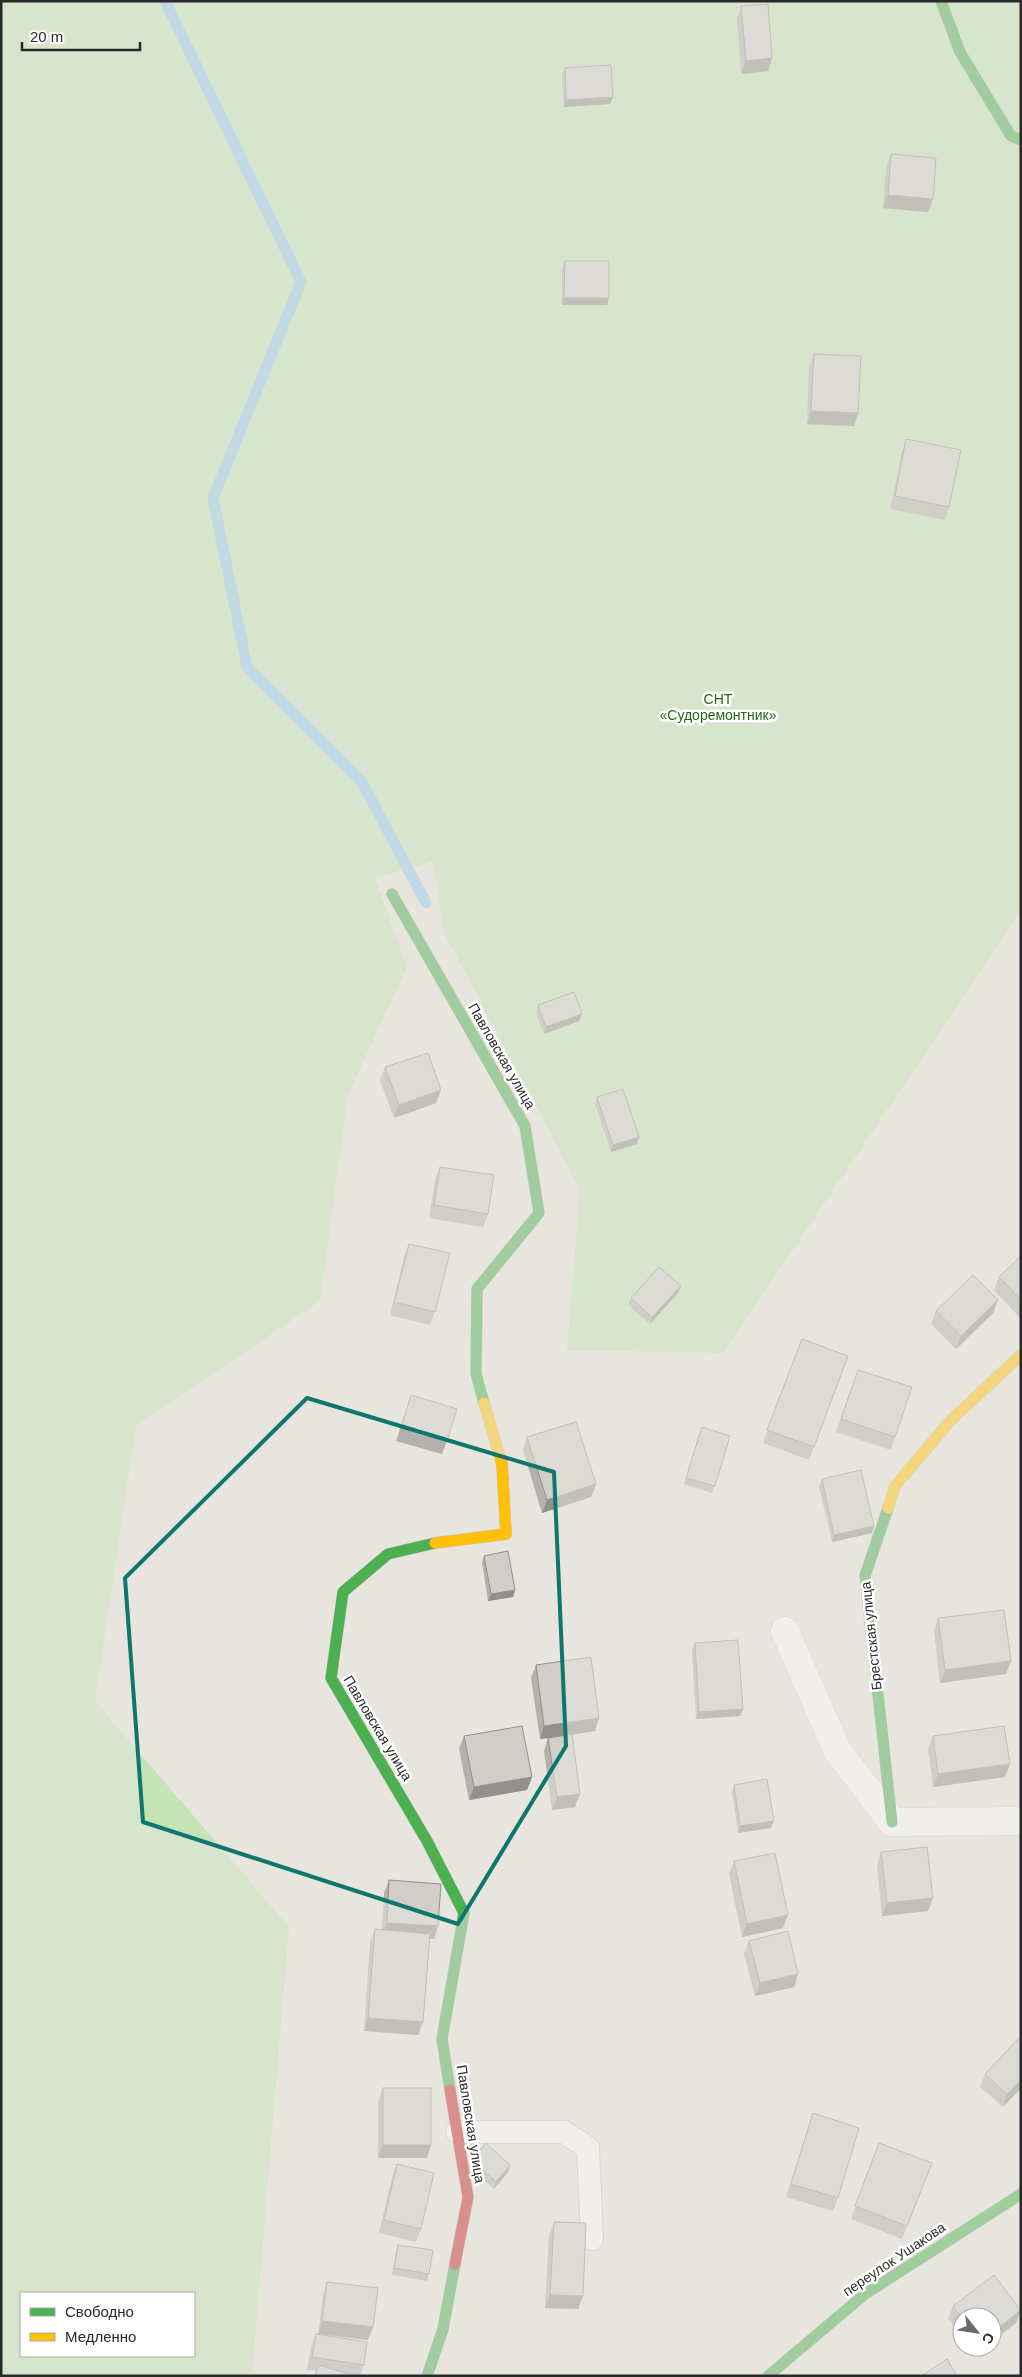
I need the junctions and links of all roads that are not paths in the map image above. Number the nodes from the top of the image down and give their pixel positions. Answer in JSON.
{"nodes":[{"id":1,"x":941,"y":1,"type":"edge"},
{"id":2,"x":1021,"y":140,"type":"edge"},
{"id":3,"x":392,"y":894,"type":"dead end"},
{"id":4,"x":1021,"y":1355,"type":"edge"},
{"id":5,"x":785,"y":1631,"type":"dead end"},
{"id":6,"x":1021,"y":1821,"type":"edge"},
{"id":7,"x":892,"y":1822,"type":"junction"},
{"id":8,"x":457,"y":2132,"type":"junction"},
{"id":9,"x":1021,"y":2194,"type":"edge"},
{"id":10,"x":592,"y":2239,"type":"dead end"},
{"id":11,"x":427,"y":2376,"type":"edge"},
{"id":12,"x":768,"y":2376,"type":"edge"}],
"edges":[{"from":1,"to":2,"type":"street"},
{"from":3,"to":8,"type":"street","name":"Павловская улица"},
{"from":4,"to":7,"type":"street","name":"Брестская улица"},
{"from":5,"to":7,"type":"street"},
{"from":6,"to":7,"type":"street"},
{"from":8,"to":10,"type":"lane"},
{"from":8,"to":11,"type":"street","name":"Павловская улица"},
{"from":9,"to":12,"type":"street","name":"переулок Ушакова"}]}
